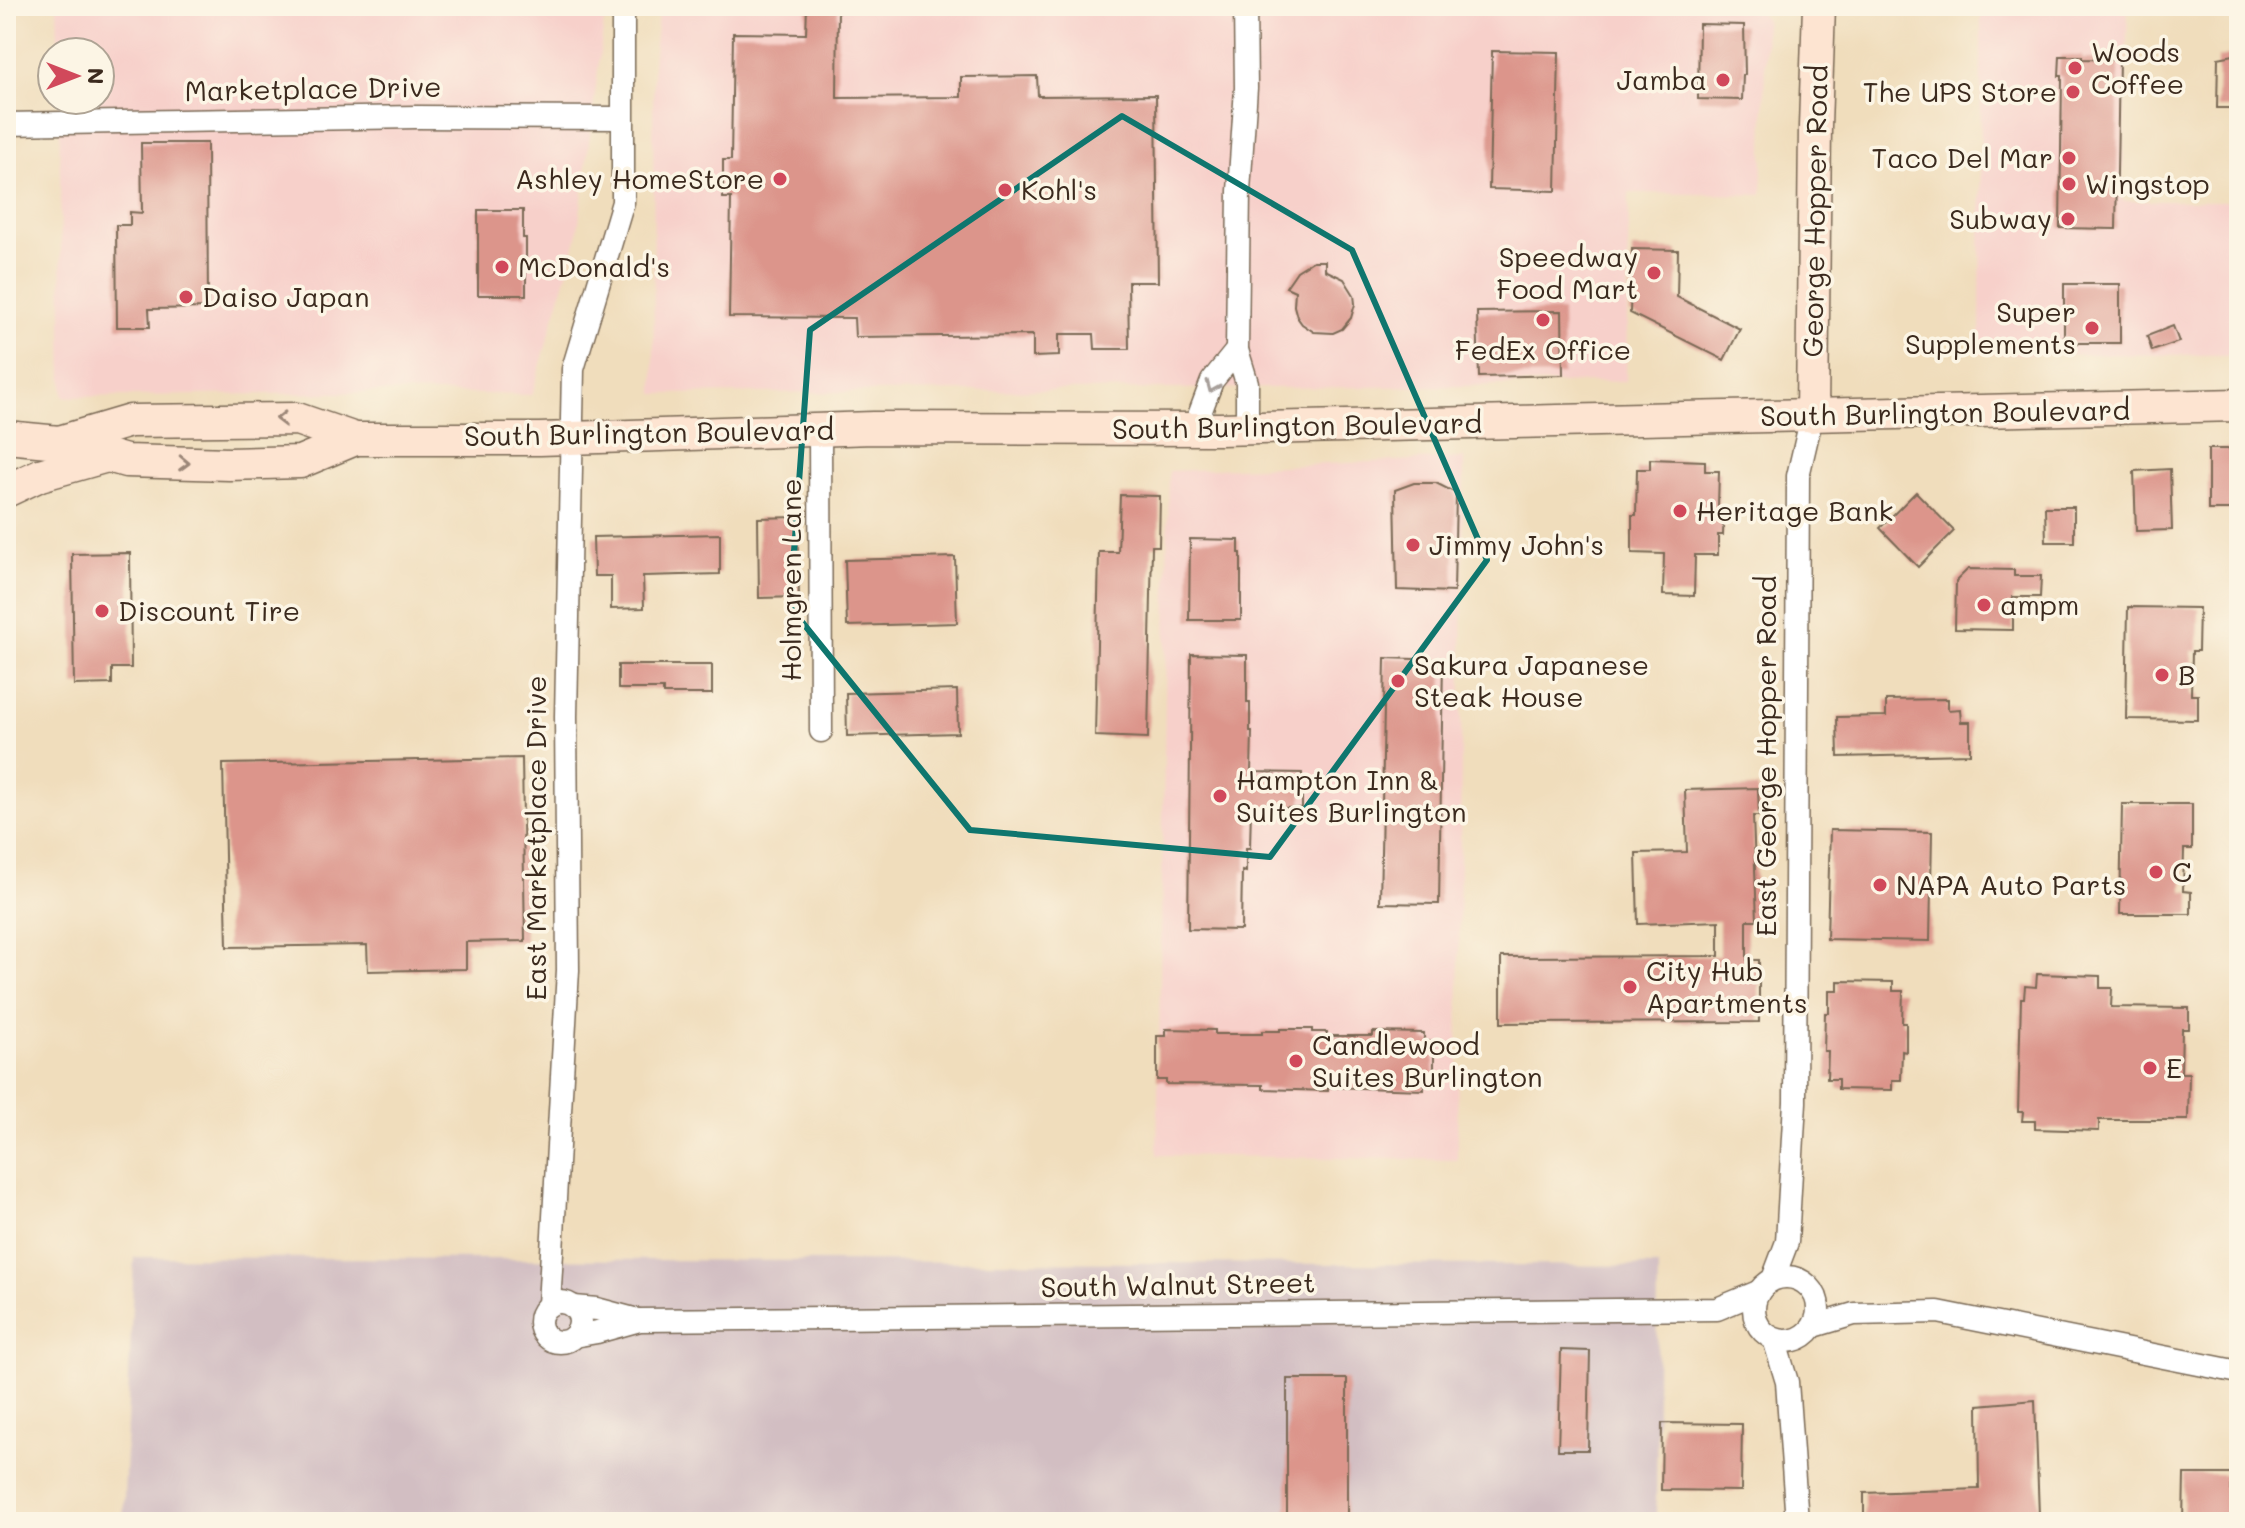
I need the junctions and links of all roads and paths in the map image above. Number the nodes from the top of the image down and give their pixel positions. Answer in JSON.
{"nodes":[{"id":1,"x":623,"y":6,"type":"edge"},
{"id":2,"x":1245,"y":6,"type":"edge"},
{"id":3,"x":1819,"y":6,"type":"edge"},
{"id":4,"x":622,"y":118,"type":"junction"},
{"id":5,"x":6,"y":124,"type":"edge"},
{"id":6,"x":1237,"y":350,"type":"junction"},
{"id":7,"x":2239,"y":405,"type":"edge"},
{"id":8,"x":1812,"y":416,"type":"junction"},
{"id":9,"x":6,"y":420,"type":"edge"},
{"id":10,"x":1247,"y":428,"type":"junction"},
{"id":11,"x":820,"y":429,"type":"junction"},
{"id":12,"x":1194,"y":429,"type":"junction"},
{"id":13,"x":570,"y":438,"type":"junction"},
{"id":14,"x":355,"y":439,"type":"junction"},
{"id":15,"x":32,"y":440,"type":"edge"},
{"id":16,"x":107,"y":456,"type":"junction"},
{"id":17,"x":6,"y":491,"type":"edge"},
{"id":18,"x":821,"y":731,"type":"dead end"},
{"id":19,"x":1787,"y":1242,"type":"junction"},
{"id":20,"x":1806,"y":1285,"type":"junction"},
{"id":21,"x":1766,"y":1286,"type":"junction"},
{"id":22,"x":565,"y":1306,"type":"junction"},
{"id":23,"x":1717,"y":1309,"type":"junction"},
{"id":24,"x":1854,"y":1314,"type":"junction"},
{"id":25,"x":640,"y":1320,"type":"junction"},
{"id":26,"x":1807,"y":1332,"type":"junction"},
{"id":27,"x":1768,"y":1335,"type":"junction"},
{"id":28,"x":574,"y":1336,"type":"junction"},
{"id":29,"x":2239,"y":1372,"type":"edge"},
{"id":30,"x":1787,"y":1382,"type":"junction"},
{"id":31,"x":1797,"y":1522,"type":"edge"}],
"edges":[{"from":1,"to":4,"type":"street","name":"East Marketplace Drive"},
{"from":2,"to":6,"type":"street"},
{"from":3,"to":8,"type":"main road","name":"George Hopper Road"},
{"from":4,"to":5,"type":"street","name":"Marketplace Drive"},
{"from":4,"to":13,"type":"street","name":"East Marketplace Drive"},
{"from":6,"to":10,"type":"street"},
{"from":6,"to":12,"type":"street","one_way":true},
{"from":7,"to":8,"type":"main road","name":"South Burlington Boulevard"},
{"from":8,"to":10,"type":"main road","name":"South Burlington Boulevard"},
{"from":8,"to":19,"type":"street","name":"East George Hopper Road"},
{"from":9,"to":15,"type":"main road"},
{"from":10,"to":12,"type":"main road","name":"South Burlington Boulevard"},
{"from":11,"to":12,"type":"main road","name":"South Burlington Boulevard"},
{"from":11,"to":13,"type":"main road","name":"South Burlington Boulevard"},
{"from":11,"to":18,"type":"street","name":"Holmgren Lane"},
{"from":13,"to":14,"type":"main road","name":"South Burlington Boulevard"},
{"from":13,"to":22,"type":"street","name":"East Marketplace Drive"},
{"from":14,"to":15,"type":"main road","name":"South Burlington Boulevard","one_way":true},
{"from":16,"to":14,"type":"main road","name":"South Burlington Boulevard","one_way":true},
{"from":15,"to":16,"type":"main road","name":"South Burlington Boulevard"},
{"from":16,"to":17,"type":"main road"},
{"from":19,"to":20,"type":"street","name":"East George Hopper Road"},
{"from":19,"to":21,"type":"street","name":"East George Hopper Road"},
{"from":20,"to":21,"type":"street"},
{"from":20,"to":24,"type":"street"},
{"from":20,"to":26,"type":"street"},
{"from":21,"to":23,"type":"street","name":"South Walnut Street"},
{"from":21,"to":27,"type":"street"},
{"from":22,"to":25,"type":"street","name":"South Walnut Street"},
{"from":22,"to":28,"type":"street"},
{"from":22,"to":28,"type":"street"},
{"from":23,"to":25,"type":"street","name":"South Walnut Street"},
{"from":23,"to":27,"type":"street","name":"South Walnut Street"},
{"from":24,"to":26,"type":"street"},
{"from":24,"to":29,"type":"street"},
{"from":25,"to":28,"type":"street","name":"South Walnut Street"},
{"from":26,"to":27,"type":"street"},
{"from":26,"to":30,"type":"street"},
{"from":27,"to":30,"type":"street"},
{"from":30,"to":31,"type":"street"}]}
